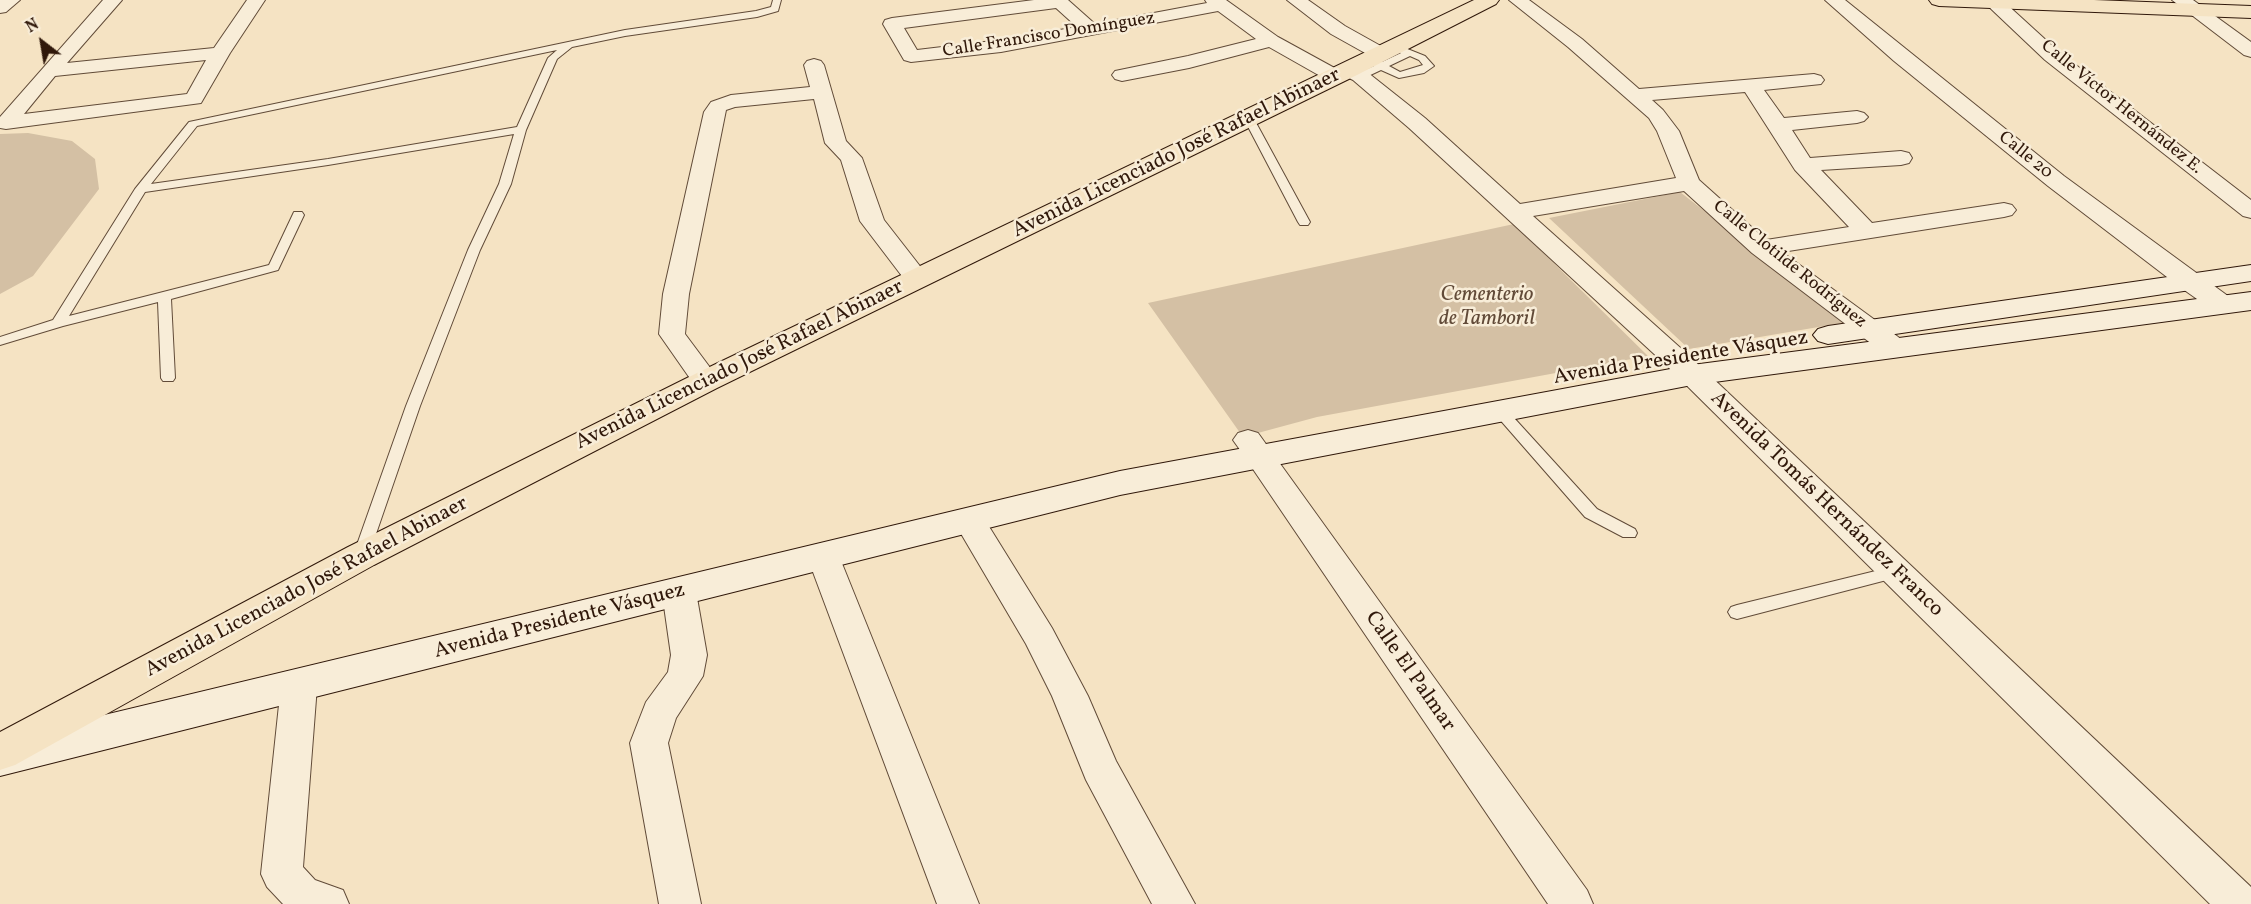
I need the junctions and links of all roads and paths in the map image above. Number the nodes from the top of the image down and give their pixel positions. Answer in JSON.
{"nodes":[{"id":1,"x":11,"y":0,"type":"edge"},
{"id":2,"x":113,"y":0,"type":"edge"},
{"id":3,"x":256,"y":0,"type":"edge"},
{"id":4,"x":777,"y":0,"type":"edge"},
{"id":5,"x":1296,"y":0,"type":"edge"},
{"id":6,"x":1489,"y":0,"type":"edge"},
{"id":7,"x":1518,"y":0,"type":"edge"},
{"id":8,"x":1834,"y":0,"type":"edge"},
{"id":9,"x":1939,"y":0,"type":"edge"},
{"id":10,"x":1994,"y":2,"type":"junction"},
{"id":11,"x":1218,"y":3,"type":"edge"},
{"id":12,"x":2188,"y":5,"type":"edge"},
{"id":13,"x":0,"y":8,"type":"edge"},
{"id":14,"x":2251,"y":12,"type":"edge"},
{"id":15,"x":1091,"y":30,"type":"junction"},
{"id":16,"x":1271,"y":41,"type":"junction"},
{"id":17,"x":570,"y":45,"type":"junction"},
{"id":18,"x":2251,"y":51,"type":"edge"},
{"id":19,"x":220,"y":53,"type":"junction"},
{"id":20,"x":1373,"y":63,"type":"junction"},
{"id":21,"x":814,"y":65,"type":"dead end"},
{"id":22,"x":49,"y":71,"type":"junction"},
{"id":23,"x":1122,"y":75,"type":"dead end"},
{"id":24,"x":1814,"y":80,"type":"dead end"},
{"id":25,"x":1750,"y":86,"type":"junction"},
{"id":26,"x":822,"y":92,"type":"junction"},
{"id":27,"x":1636,"y":95,"type":"junction"},
{"id":28,"x":1857,"y":117,"type":"dead end"},
{"id":29,"x":1249,"y":119,"type":"junction"},
{"id":30,"x":1778,"y":125,"type":"junction"},
{"id":31,"x":521,"y":130,"type":"junction"},
{"id":32,"x":1900,"y":158,"type":"dead end"},
{"id":33,"x":1803,"y":165,"type":"junction"},
{"id":34,"x":1689,"y":183,"type":"junction"},
{"id":35,"x":141,"y":189,"type":"junction"},
{"id":36,"x":2004,"y":210,"type":"dead end"},
{"id":37,"x":2251,"y":211,"type":"edge"},
{"id":38,"x":1516,"y":212,"type":"junction"},
{"id":39,"x":298,"y":215,"type":"dead end"},
{"id":40,"x":1304,"y":222,"type":"dead end"},
{"id":41,"x":1867,"y":231,"type":"junction"},
{"id":42,"x":1761,"y":248,"type":"junction"},
{"id":43,"x":2251,"y":273,"type":"edge"},
{"id":44,"x":917,"y":279,"type":"junction"},
{"id":45,"x":2189,"y":282,"type":"junction"},
{"id":46,"x":164,"y":297,"type":"junction"},
{"id":47,"x":2237,"y":303,"type":"edge"},
{"id":48,"x":58,"y":322,"type":"junction"},
{"id":49,"x":1868,"y":329,"type":"junction"},
{"id":50,"x":0,"y":341,"type":"edge"},
{"id":51,"x":1895,"y":348,"type":"junction"},
{"id":52,"x":1684,"y":367,"type":"junction"},
{"id":53,"x":168,"y":378,"type":"dead end"},
{"id":54,"x":706,"y":381,"type":"junction"},
{"id":55,"x":1500,"y":411,"type":"junction"},
{"id":56,"x":1253,"y":448,"type":"junction"},
{"id":57,"x":969,"y":520,"type":"junction"},
{"id":58,"x":1629,"y":533,"type":"dead end"},
{"id":59,"x":361,"y":556,"type":"junction"},
{"id":60,"x":823,"y":556,"type":"junction"},
{"id":61,"x":1896,"y":572,"type":"junction"},
{"id":62,"x":679,"y":592,"type":"junction"},
{"id":63,"x":1737,"y":612,"type":"dead end"},
{"id":64,"x":300,"y":686,"type":"junction"},
{"id":65,"x":0,"y":752,"type":"edge"},
{"id":66,"x":0,"y":758,"type":"edge"},
{"id":67,"x":328,"y":904,"type":"edge"},
{"id":68,"x":680,"y":904,"type":"edge"},
{"id":69,"x":958,"y":904,"type":"edge"},
{"id":70,"x":1174,"y":904,"type":"edge"},
{"id":71,"x":1572,"y":904,"type":"edge"},
{"id":72,"x":2239,"y":904,"type":"edge"}],
"edges":[{"from":1,"to":13,"type":"street"},
{"from":2,"to":22,"type":"street"},
{"from":3,"to":19,"type":"street"},
{"from":4,"to":17,"type":"lane"},
{"from":5,"to":20,"type":"street"},
{"from":6,"to":20,"type":"main road","name":"Avenida Licenciado José Rafael Abinaer"},
{"from":7,"to":27,"type":"street","name":"Calle Clotilde Rodríguez"},
{"from":8,"to":45,"type":"street","name":"Calle 20"},
{"from":9,"to":10,"type":"main road"},
{"from":10,"to":12,"type":"main road"},
{"from":10,"to":37,"type":"street","name":"Calle Víctor Hernández E."},
{"from":11,"to":15,"type":"street","name":"Calle Francisco Domínguez"},
{"from":11,"to":16,"type":"street"},
{"from":12,"to":14,"type":"main road"},
{"from":12,"to":18,"type":"street"},
{"from":15,"to":15,"type":"street","name":"Calle Francisco Domínguez"},
{"from":16,"to":20,"type":"street"},
{"from":16,"to":23,"type":"street"},
{"from":17,"to":31,"type":"lane"},
{"from":17,"to":35,"type":"lane"},
{"from":19,"to":22,"type":"street"},
{"from":19,"to":22,"type":"street"},
{"from":20,"to":29,"type":"main road","name":"Avenida Licenciado José Rafael Abinaer"},
{"from":20,"to":38,"type":"street","name":"Avenida Tomás Hernández Franco"},
{"from":21,"to":26,"type":"street"},
{"from":24,"to":25,"type":"street"},
{"from":25,"to":27,"type":"street"},
{"from":25,"to":30,"type":"street"},
{"from":26,"to":44,"type":"street"},
{"from":26,"to":54,"type":"street"},
{"from":27,"to":34,"type":"street","name":"Calle Clotilde Rodríguez"},
{"from":28,"to":30,"type":"street"},
{"from":29,"to":40,"type":"lane"},
{"from":29,"to":44,"type":"main road","name":"Avenida Licenciado José Rafael Abinaer"},
{"from":30,"to":33,"type":"street"},
{"from":31,"to":35,"type":"lane"},
{"from":31,"to":59,"type":"lane"},
{"from":32,"to":33,"type":"street"},
{"from":33,"to":41,"type":"street"},
{"from":34,"to":38,"type":"street"},
{"from":34,"to":42,"type":"street","name":"Calle Clotilde Rodríguez"},
{"from":35,"to":48,"type":"lane"},
{"from":36,"to":41,"type":"street"},
{"from":38,"to":52,"type":"street","name":"Avenida Tomás Hernández Franco"},
{"from":39,"to":46,"type":"lane"},
{"from":41,"to":42,"type":"street"},
{"from":42,"to":49,"type":"street","name":"Calle Clotilde Rodríguez"},
{"from":43,"to":45,"type":"street","name":"Avenida Presidente Vásquez"},
{"from":44,"to":54,"type":"main road","name":"Avenida Licenciado José Rafael Abinaer"},
{"from":45,"to":47,"type":"street","name":"Calle 20"},
{"from":45,"to":49,"type":"street","name":"Avenida Presidente Vásquez"},
{"from":46,"to":48,"type":"lane"},
{"from":46,"to":53,"type":"lane"},
{"from":47,"to":51,"type":"street","name":"Avenida Presidente Vásquez"},
{"from":48,"to":50,"type":"lane"},
{"from":49,"to":51,"type":"street","name":"Calle Clotilde Rodríguez"},
{"from":49,"to":52,"type":"street","name":"Avenida Presidente Vásquez"},
{"from":51,"to":52,"type":"street","name":"Avenida Presidente Vásquez"},
{"from":52,"to":55,"type":"street","name":"Avenida Presidente Vásquez"},
{"from":52,"to":56,"type":"street","name":"Avenida Presidente Vásquez"},
{"from":52,"to":61,"type":"street","name":"Avenida Tomás Hernández Franco"},
{"from":54,"to":59,"type":"main road","name":"Avenida Licenciado José Rafael Abinaer"},
{"from":55,"to":56,"type":"street","name":"Avenida Presidente Vásquez"},
{"from":55,"to":58,"type":"lane"},
{"from":56,"to":57,"type":"street","name":"Avenida Presidente Vásquez"},
{"from":56,"to":71,"type":"street","name":"Calle El Palmar"},
{"from":57,"to":60,"type":"street","name":"Avenida Presidente Vásquez"},
{"from":57,"to":70,"type":"street"},
{"from":59,"to":65,"type":"main road","name":"Avenida Licenciado José Rafael Abinaer"},
{"from":60,"to":62,"type":"street","name":"Avenida Presidente Vásquez"},
{"from":60,"to":69,"type":"street"},
{"from":61,"to":63,"type":"lane"},
{"from":61,"to":72,"type":"street","name":"Avenida Tomás Hernández Franco"},
{"from":62,"to":64,"type":"street","name":"Avenida Presidente Vásquez"},
{"from":62,"to":68,"type":"street"},
{"from":64,"to":66,"type":"street","name":"Avenida Presidente Vásquez"},
{"from":64,"to":67,"type":"street"}]}
